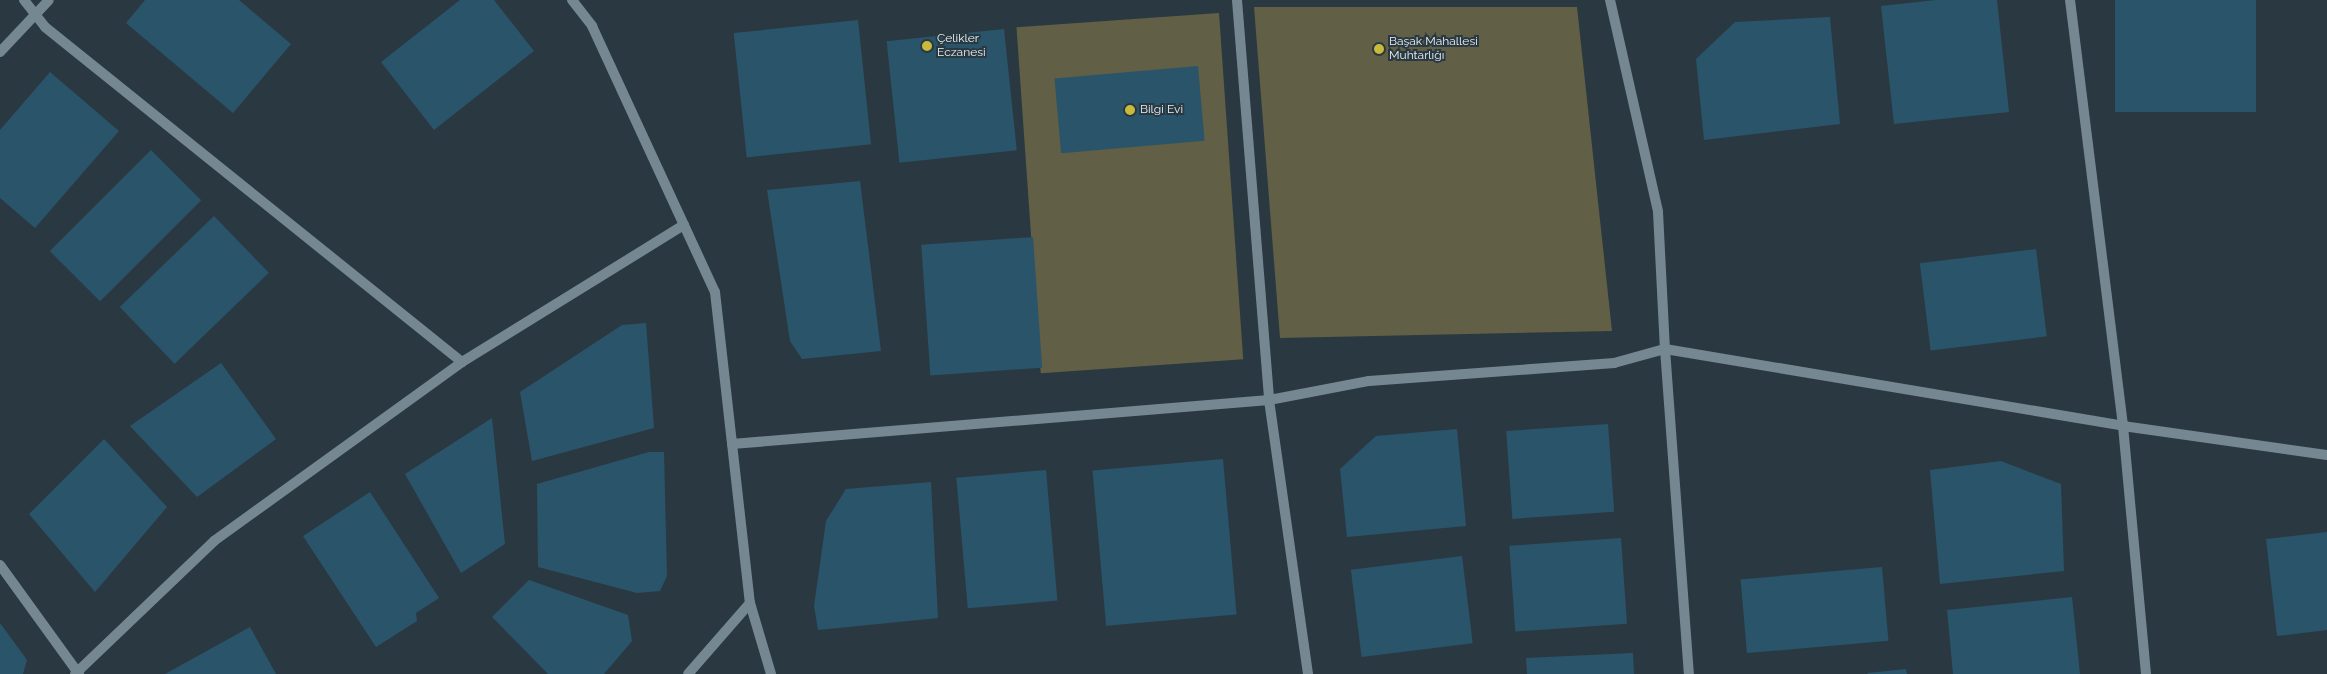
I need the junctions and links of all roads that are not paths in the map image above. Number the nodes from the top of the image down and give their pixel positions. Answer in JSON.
{"nodes":[{"id":1,"x":24,"y":0,"type":"edge"},
{"id":2,"x":49,"y":0,"type":"edge"},
{"id":3,"x":572,"y":0,"type":"edge"},
{"id":4,"x":1237,"y":0,"type":"edge"},
{"id":5,"x":1610,"y":0,"type":"edge"},
{"id":6,"x":2070,"y":0,"type":"edge"},
{"id":7,"x":35,"y":14,"type":"junction"},
{"id":8,"x":0,"y":52,"type":"edge"},
{"id":9,"x":684,"y":225,"type":"junction"},
{"id":10,"x":1664,"y":349,"type":"junction"},
{"id":11,"x":462,"y":362,"type":"junction"},
{"id":12,"x":1269,"y":400,"type":"junction"},
{"id":13,"x":2122,"y":426,"type":"junction"},
{"id":14,"x":732,"y":444,"type":"junction"},
{"id":15,"x":2327,"y":455,"type":"edge"},
{"id":16,"x":0,"y":565,"type":"edge"},
{"id":17,"x":750,"y":604,"type":"junction"},
{"id":18,"x":77,"y":673,"type":"edge"},
{"id":19,"x":688,"y":674,"type":"edge"},
{"id":20,"x":771,"y":674,"type":"edge"},
{"id":21,"x":1308,"y":674,"type":"edge"},
{"id":22,"x":1690,"y":674,"type":"edge"},
{"id":23,"x":2146,"y":674,"type":"edge"}],
"edges":[{"from":1,"to":7,"type":"street"},
{"from":2,"to":7,"type":"street"},
{"from":3,"to":9,"type":"street"},
{"from":4,"to":12,"type":"street"},
{"from":5,"to":10,"type":"street"},
{"from":6,"to":13,"type":"street"},
{"from":7,"to":8,"type":"street"},
{"from":7,"to":11,"type":"street"},
{"from":9,"to":11,"type":"street"},
{"from":9,"to":14,"type":"street"},
{"from":10,"to":12,"type":"street"},
{"from":10,"to":13,"type":"street"},
{"from":10,"to":22,"type":"street"},
{"from":11,"to":18,"type":"street"},
{"from":12,"to":14,"type":"street"},
{"from":12,"to":21,"type":"street"},
{"from":13,"to":15,"type":"street"},
{"from":13,"to":23,"type":"street"},
{"from":14,"to":17,"type":"street"},
{"from":16,"to":18,"type":"street"},
{"from":17,"to":19,"type":"street"},
{"from":17,"to":20,"type":"street"}]}
